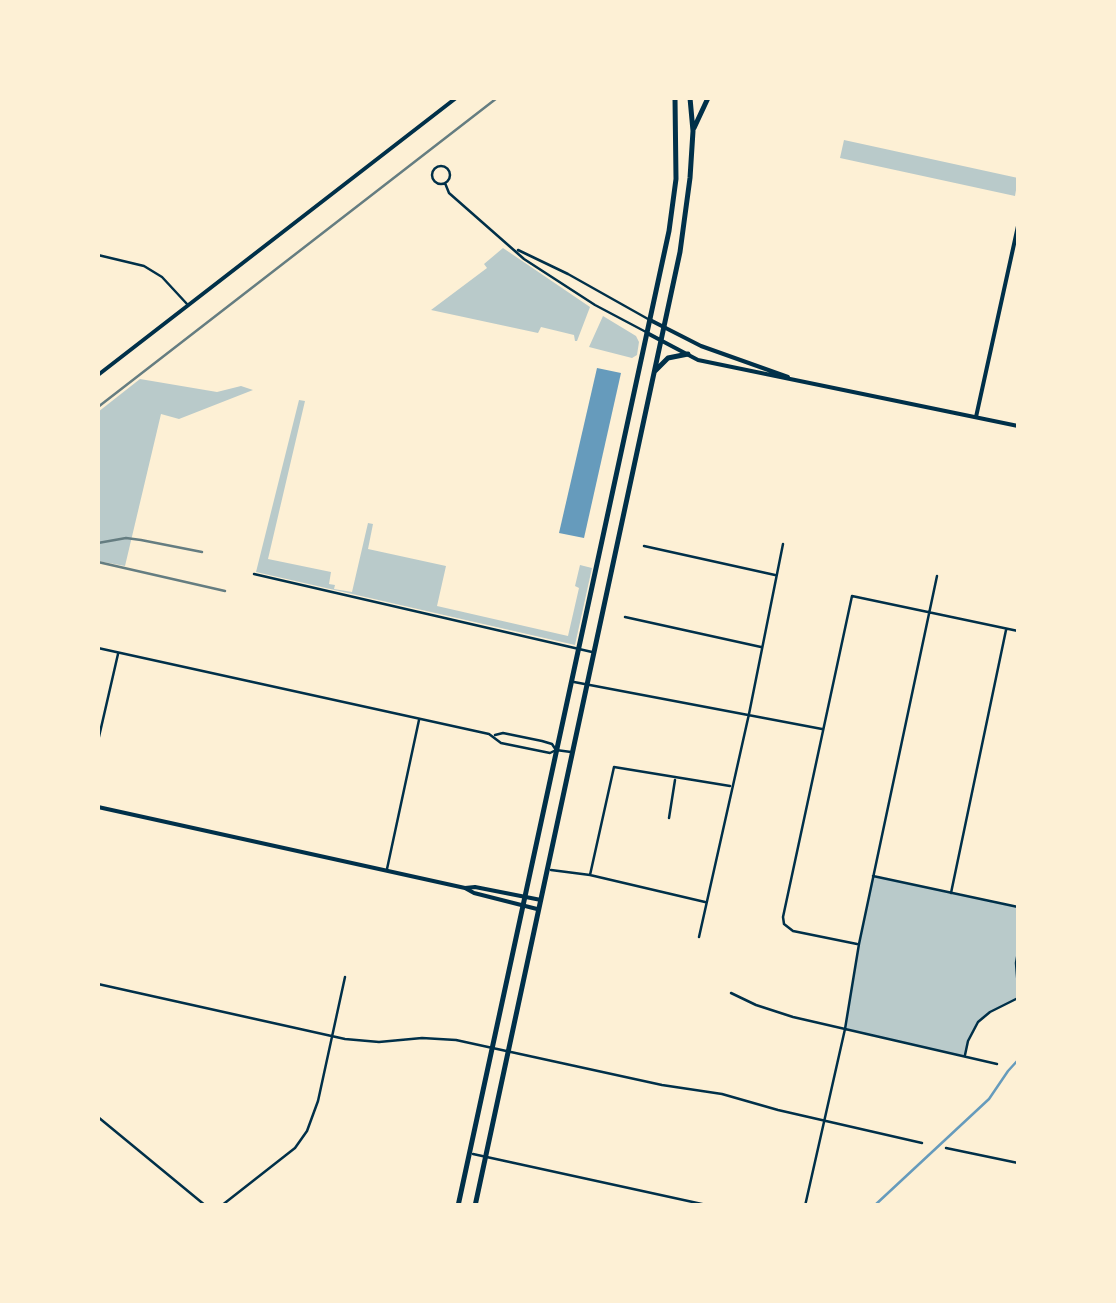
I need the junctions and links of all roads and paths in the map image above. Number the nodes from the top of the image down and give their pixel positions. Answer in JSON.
{"nodes":[{"id":1,"x":456,"y":98,"type":"edge"},
{"id":2,"x":676,"y":98,"type":"edge"},
{"id":3,"x":690,"y":98,"type":"edge"},
{"id":4,"x":708,"y":98,"type":"edge"},
{"id":5,"x":693,"y":131,"type":"junction"},
{"id":6,"x":690,"y":178,"type":"junction"},
{"id":7,"x":676,"y":179,"type":"junction"},
{"id":8,"x":445,"y":183,"type":"dead end"},
{"id":9,"x":1018,"y":226,"type":"edge"},
{"id":10,"x":512,"y":248,"type":"junction"},
{"id":11,"x":98,"y":255,"type":"edge"},
{"id":12,"x":576,"y":279,"type":"junction"},
{"id":13,"x":570,"y":290,"type":"junction"},
{"id":14,"x":188,"y":305,"type":"junction"},
{"id":15,"x":650,"y":320,"type":"junction"},
{"id":16,"x":664,"y":328,"type":"junction"},
{"id":17,"x":647,"y":333,"type":"junction"},
{"id":18,"x":661,"y":340,"type":"junction"},
{"id":19,"x":688,"y":354,"type":"junction"},
{"id":20,"x":728,"y":354,"type":"junction"},
{"id":21,"x":724,"y":366,"type":"junction"},
{"id":22,"x":654,"y":373,"type":"junction"},
{"id":23,"x":98,"y":375,"type":"edge"},
{"id":24,"x":797,"y":380,"type":"junction"},
{"id":25,"x":976,"y":417,"type":"junction"},
{"id":26,"x":1018,"y":426,"type":"edge"},
{"id":27,"x":625,"y":436,"type":"junction"},
{"id":28,"x":639,"y":438,"type":"junction"},
{"id":29,"x":783,"y":544,"type":"dead end"},
{"id":30,"x":644,"y":546,"type":"dead end"},
{"id":31,"x":598,"y":560,"type":"junction"},
{"id":32,"x":613,"y":563,"type":"junction"},
{"id":33,"x":254,"y":574,"type":"dead end"},
{"id":34,"x":776,"y":575,"type":"junction"},
{"id":35,"x":938,"y":576,"type":"dead end"},
{"id":36,"x":929,"y":612,"type":"junction"},
{"id":37,"x":625,"y":617,"type":"dead end"},
{"id":38,"x":1006,"y":628,"type":"junction"},
{"id":39,"x":1018,"y":631,"type":"edge"},
{"id":40,"x":762,"y":647,"type":"junction"},
{"id":41,"x":98,"y":648,"type":"edge"},
{"id":42,"x":579,"y":650,"type":"junction"},
{"id":43,"x":118,"y":652,"type":"junction"},
{"id":44,"x":594,"y":653,"type":"junction"},
{"id":45,"x":572,"y":682,"type":"junction"},
{"id":46,"x":586,"y":685,"type":"junction"},
{"id":47,"x":749,"y":714,"type":"junction"},
{"id":48,"x":419,"y":719,"type":"junction"},
{"id":49,"x":823,"y":729,"type":"junction"},
{"id":50,"x":493,"y":736,"type":"junction"},
{"id":51,"x":98,"y":741,"type":"edge"},
{"id":52,"x":556,"y":750,"type":"junction"},
{"id":53,"x":571,"y":752,"type":"junction"},
{"id":54,"x":675,"y":778,"type":"junction"},
{"id":55,"x":732,"y":787,"type":"junction"},
{"id":56,"x":98,"y":807,"type":"edge"},
{"id":57,"x":669,"y":818,"type":"dead end"},
{"id":58,"x":386,"y":870,"type":"junction"},
{"id":59,"x":547,"y":870,"type":"junction"},
{"id":60,"x":590,"y":876,"type":"junction"},
{"id":61,"x":873,"y":876,"type":"junction"},
{"id":62,"x":465,"y":888,"type":"junction"},
{"id":63,"x":951,"y":892,"type":"junction"},
{"id":64,"x":525,"y":896,"type":"junction"},
{"id":65,"x":541,"y":900,"type":"junction"},
{"id":66,"x":706,"y":902,"type":"junction"},
{"id":67,"x":523,"y":906,"type":"junction"},
{"id":68,"x":1018,"y":907,"type":"edge"},
{"id":69,"x":538,"y":909,"type":"junction"},
{"id":70,"x":700,"y":937,"type":"dead end"},
{"id":71,"x":859,"y":944,"type":"junction"},
{"id":72,"x":1018,"y":952,"type":"edge"},
{"id":73,"x":345,"y":977,"type":"dead end"},
{"id":74,"x":98,"y":984,"type":"edge"},
{"id":75,"x":1018,"y":988,"type":"edge"},
{"id":76,"x":731,"y":992,"type":"dead end"},
{"id":77,"x":1018,"y":998,"type":"edge"},
{"id":78,"x":845,"y":1029,"type":"junction"},
{"id":79,"x":332,"y":1036,"type":"junction"},
{"id":80,"x":492,"y":1048,"type":"junction"},
{"id":81,"x":509,"y":1052,"type":"junction"},
{"id":82,"x":965,"y":1056,"type":"junction"},
{"id":83,"x":998,"y":1064,"type":"dead end"},
{"id":84,"x":98,"y":1117,"type":"edge"},
{"id":85,"x":824,"y":1121,"type":"junction"},
{"id":86,"x":922,"y":1143,"type":"dead end"},
{"id":87,"x":946,"y":1148,"type":"dead end"},
{"id":88,"x":468,"y":1154,"type":"junction"},
{"id":89,"x":485,"y":1157,"type":"junction"},
{"id":90,"x":1018,"y":1163,"type":"edge"},
{"id":91,"x":206,"y":1206,"type":"edge"},
{"id":92,"x":221,"y":1206,"type":"edge"},
{"id":93,"x":458,"y":1206,"type":"edge"},
{"id":94,"x":475,"y":1206,"type":"edge"},
{"id":95,"x":711,"y":1206,"type":"edge"},
{"id":96,"x":805,"y":1206,"type":"edge"}],
"edges":[{"from":1,"to":14,"type":"street"},
{"from":2,"to":7,"type":"main road"},
{"from":3,"to":5,"type":"main road"},
{"from":4,"to":5,"type":"main road"},
{"from":5,"to":6,"type":"main road"},
{"from":6,"to":7,"type":"main road"},
{"from":6,"to":16,"type":"main road"},
{"from":7,"to":15,"type":"main road"},
{"from":8,"to":10,"type":"street"},
{"from":9,"to":25,"type":"street"},
{"from":10,"to":12,"type":"street"},
{"from":10,"to":13,"type":"street"},
{"from":11,"to":14,"type":"street"},
{"from":12,"to":13,"type":"street"},
{"from":12,"to":15,"type":"street"},
{"from":13,"to":17,"type":"street"},
{"from":14,"to":23,"type":"street"},
{"from":15,"to":16,"type":"street"},
{"from":15,"to":17,"type":"main road"},
{"from":16,"to":18,"type":"main road"},
{"from":16,"to":20,"type":"street"},
{"from":17,"to":18,"type":"street"},
{"from":17,"to":27,"type":"main road"},
{"from":18,"to":19,"type":"street"},
{"from":18,"to":22,"type":"main road"},
{"from":19,"to":21,"type":"street"},
{"from":19,"to":22,"type":"main road"},
{"from":20,"to":21,"type":"street"},
{"from":20,"to":24,"type":"street"},
{"from":21,"to":24,"type":"street"},
{"from":22,"to":28,"type":"main road"},
{"from":24,"to":25,"type":"street"},
{"from":25,"to":26,"type":"street"},
{"from":27,"to":28,"type":"main road"},
{"from":27,"to":31,"type":"main road"},
{"from":28,"to":32,"type":"main road"},
{"from":29,"to":34,"type":"street"},
{"from":30,"to":34,"type":"street"},
{"from":31,"to":32,"type":"main road"},
{"from":31,"to":42,"type":"main road"},
{"from":32,"to":44,"type":"main road"},
{"from":33,"to":42,"type":"street"},
{"from":34,"to":40,"type":"street"},
{"from":35,"to":36,"type":"street"},
{"from":36,"to":38,"type":"street"},
{"from":36,"to":49,"type":"street"},
{"from":36,"to":61,"type":"street"},
{"from":37,"to":40,"type":"street"},
{"from":38,"to":39,"type":"street"},
{"from":38,"to":63,"type":"street"},
{"from":40,"to":47,"type":"street"},
{"from":41,"to":43,"type":"street"},
{"from":42,"to":44,"type":"street"},
{"from":42,"to":45,"type":"main road"},
{"from":43,"to":48,"type":"street"},
{"from":43,"to":51,"type":"street"},
{"from":44,"to":46,"type":"main road"},
{"from":45,"to":46,"type":"street"},
{"from":45,"to":52,"type":"main road"},
{"from":46,"to":47,"type":"street"},
{"from":46,"to":53,"type":"main road"},
{"from":47,"to":49,"type":"street"},
{"from":47,"to":55,"type":"street"},
{"from":48,"to":50,"type":"street"},
{"from":48,"to":58,"type":"street"},
{"from":49,"to":71,"type":"street"},
{"from":50,"to":52,"type":"street"},
{"from":50,"to":52,"type":"street"},
{"from":52,"to":53,"type":"street"},
{"from":52,"to":64,"type":"main road"},
{"from":53,"to":59,"type":"main road"},
{"from":54,"to":55,"type":"street"},
{"from":54,"to":57,"type":"street"},
{"from":54,"to":60,"type":"street"},
{"from":55,"to":66,"type":"street"},
{"from":56,"to":58,"type":"street"},
{"from":58,"to":62,"type":"street"},
{"from":59,"to":60,"type":"street"},
{"from":59,"to":65,"type":"main road"},
{"from":60,"to":66,"type":"street"},
{"from":61,"to":63,"type":"street"},
{"from":61,"to":71,"type":"street"},
{"from":62,"to":64,"type":"street"},
{"from":62,"to":67,"type":"street"},
{"from":63,"to":68,"type":"street"},
{"from":64,"to":65,"type":"street"},
{"from":64,"to":67,"type":"main road"},
{"from":65,"to":69,"type":"main road"},
{"from":66,"to":70,"type":"street"},
{"from":67,"to":69,"type":"street"},
{"from":67,"to":80,"type":"main road"},
{"from":69,"to":81,"type":"main road"},
{"from":71,"to":78,"type":"street"},
{"from":72,"to":75,"type":"street"},
{"from":73,"to":79,"type":"street"},
{"from":74,"to":79,"type":"street"},
{"from":76,"to":78,"type":"street"},
{"from":77,"to":82,"type":"street"},
{"from":78,"to":82,"type":"street"},
{"from":78,"to":85,"type":"street"},
{"from":79,"to":80,"type":"street"},
{"from":79,"to":92,"type":"street"},
{"from":80,"to":81,"type":"street"},
{"from":80,"to":88,"type":"main road"},
{"from":81,"to":85,"type":"street"},
{"from":81,"to":89,"type":"main road"},
{"from":82,"to":83,"type":"street"},
{"from":84,"to":91,"type":"street"},
{"from":85,"to":86,"type":"street"},
{"from":85,"to":96,"type":"street"},
{"from":87,"to":90,"type":"street"},
{"from":88,"to":89,"type":"street"},
{"from":88,"to":93,"type":"main road"},
{"from":89,"to":94,"type":"main road"},
{"from":89,"to":95,"type":"street"}]}
